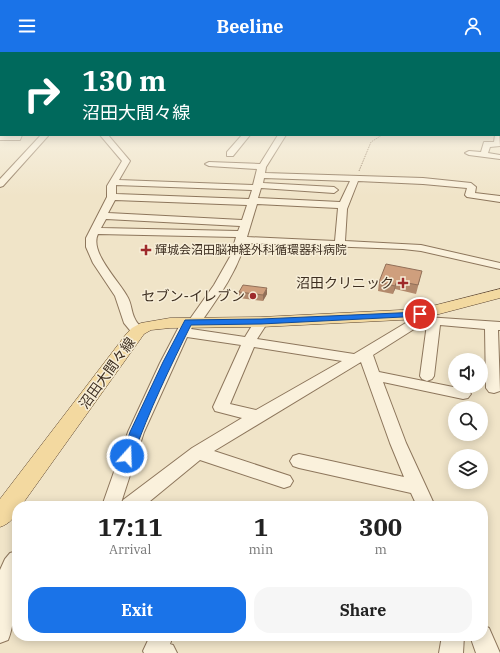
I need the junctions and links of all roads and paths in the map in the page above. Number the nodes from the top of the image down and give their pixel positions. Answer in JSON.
{"nodes":[{"id":1,"x":40,"y":140,"type":"edge"},
{"id":2,"x":108,"y":140,"type":"edge"},
{"id":3,"x":242,"y":140,"type":"edge"},
{"id":4,"x":279,"y":140,"type":"edge"},
{"id":5,"x":374,"y":140,"type":"edge"},
{"id":6,"x":498,"y":140,"type":"edge"},
{"id":7,"x":469,"y":153,"type":"dead end"},
{"id":8,"x":230,"y":154,"type":"dead end"},
{"id":9,"x":484,"y":155,"type":"junction"},
{"id":10,"x":500,"y":157,"type":"edge"},
{"id":11,"x":209,"y":164,"type":"dead end"},
{"id":12,"x":259,"y":179,"type":"junction"},
{"id":13,"x":355,"y":179,"type":"junction"},
{"id":14,"x":113,"y":182,"type":"junction"},
{"id":15,"x":0,"y":184,"type":"edge"},
{"id":16,"x":334,"y":190,"type":"dead end"},
{"id":17,"x":112,"y":197,"type":"junction"},
{"id":18,"x":500,"y":199,"type":"edge"},
{"id":19,"x":252,"y":202,"type":"junction"},
{"id":20,"x":344,"y":205,"type":"junction"},
{"id":21,"x":102,"y":216,"type":"junction"},
{"id":22,"x":245,"y":223,"type":"junction"},
{"id":23,"x":94,"y":231,"type":"junction"},
{"id":24,"x":241,"y":237,"type":"junction"},
{"id":25,"x":340,"y":244,"type":"junction"},
{"id":26,"x":500,"y":266,"type":"edge"},
{"id":27,"x":500,"y":293,"type":"edge"},
{"id":28,"x":425,"y":319,"type":"junction"},
{"id":29,"x":261,"y":322,"type":"junction"},
{"id":30,"x":188,"y":325,"type":"junction"},
{"id":31,"x":495,"y":326,"type":"edge"},
{"id":32,"x":138,"y":331,"type":"junction"},
{"id":33,"x":249,"y":342,"type":"junction"},
{"id":34,"x":361,"y":357,"type":"junction"},
{"id":35,"x":496,"y":361,"type":"edge"},
{"id":36,"x":372,"y":375,"type":"junction"},
{"id":37,"x":427,"y":376,"type":"dead end"},
{"id":38,"x":492,"y":388,"type":"edge"},
{"id":39,"x":463,"y":394,"type":"dead end"},
{"id":40,"x":258,"y":416,"type":"junction"},
{"id":41,"x":198,"y":453,"type":"junction"},
{"id":42,"x":299,"y":461,"type":"dead end"},
{"id":43,"x":284,"y":481,"type":"dead end"},
{"id":44,"x":417,"y":487,"type":"junction"},
{"id":45,"x":113,"y":501,"type":"edge"},
{"id":46,"x":136,"y":501,"type":"edge"},
{"id":47,"x":424,"y":501,"type":"edge"},
{"id":48,"x":0,"y":517,"type":"edge"},
{"id":49,"x":12,"y":564,"type":"edge"},
{"id":50,"x":0,"y":632,"type":"edge"},
{"id":51,"x":160,"y":641,"type":"edge"},
{"id":52,"x":452,"y":641,"type":"edge"},
{"id":53,"x":165,"y":653,"type":"edge"},
{"id":54,"x":451,"y":653,"type":"edge"}],
"edges":[{"from":1,"to":15,"type":"street"},
{"from":2,"to":14,"type":"street"},
{"from":3,"to":8,"type":"street"},
{"from":4,"to":12,"type":"street"},
{"from":5,"to":13,"type":"path"},
{"from":6,"to":9,"type":"street"},
{"from":7,"to":9,"type":"street"},
{"from":9,"to":10,"type":"street"},
{"from":11,"to":12,"type":"street"},
{"from":12,"to":13,"type":"street"},
{"from":12,"to":14,"type":"street"},
{"from":12,"to":16,"type":"street"},
{"from":12,"to":19,"type":"street"},
{"from":13,"to":18,"type":"street"},
{"from":13,"to":20,"type":"street"},
{"from":14,"to":17,"type":"street"},
{"from":17,"to":19,"type":"street"},
{"from":17,"to":21,"type":"street"},
{"from":19,"to":20,"type":"street"},
{"from":19,"to":22,"type":"street"},
{"from":20,"to":25,"type":"street"},
{"from":21,"to":22,"type":"street"},
{"from":21,"to":23,"type":"street"},
{"from":22,"to":24,"type":"street"},
{"from":23,"to":24,"type":"street"},
{"from":23,"to":32,"type":"street"},
{"from":24,"to":25,"type":"street"},
{"from":24,"to":30,"type":"street"},
{"from":25,"to":26,"type":"street"},
{"from":27,"to":28,"type":"main road","name":"沼田大間々線"},
{"from":28,"to":29,"type":"main road","name":"沼田大間々線"},
{"from":28,"to":31,"type":"street"},
{"from":28,"to":34,"type":"street"},
{"from":28,"to":37,"type":"street"},
{"from":29,"to":30,"type":"main road","name":"沼田大間々線"},
{"from":29,"to":33,"type":"street"},
{"from":30,"to":32,"type":"main road","name":"沼田大間々線"},
{"from":30,"to":33,"type":"street"},
{"from":30,"to":45,"type":"street"},
{"from":31,"to":35,"type":"street"},
{"from":32,"to":48,"type":"main road","name":"沼田大間々線"},
{"from":33,"to":34,"type":"street"},
{"from":33,"to":40,"type":"street"},
{"from":34,"to":36,"type":"street"},
{"from":34,"to":40,"type":"street"},
{"from":35,"to":38,"type":"street"},
{"from":36,"to":39,"type":"street"},
{"from":36,"to":44,"type":"street"},
{"from":40,"to":41,"type":"street"},
{"from":41,"to":43,"type":"street"},
{"from":41,"to":46,"type":"street"},
{"from":42,"to":44,"type":"street"},
{"from":44,"to":47,"type":"street"},
{"from":49,"to":50,"type":"street"},
{"from":51,"to":53,"type":"street"},
{"from":52,"to":54,"type":"street"}]}
